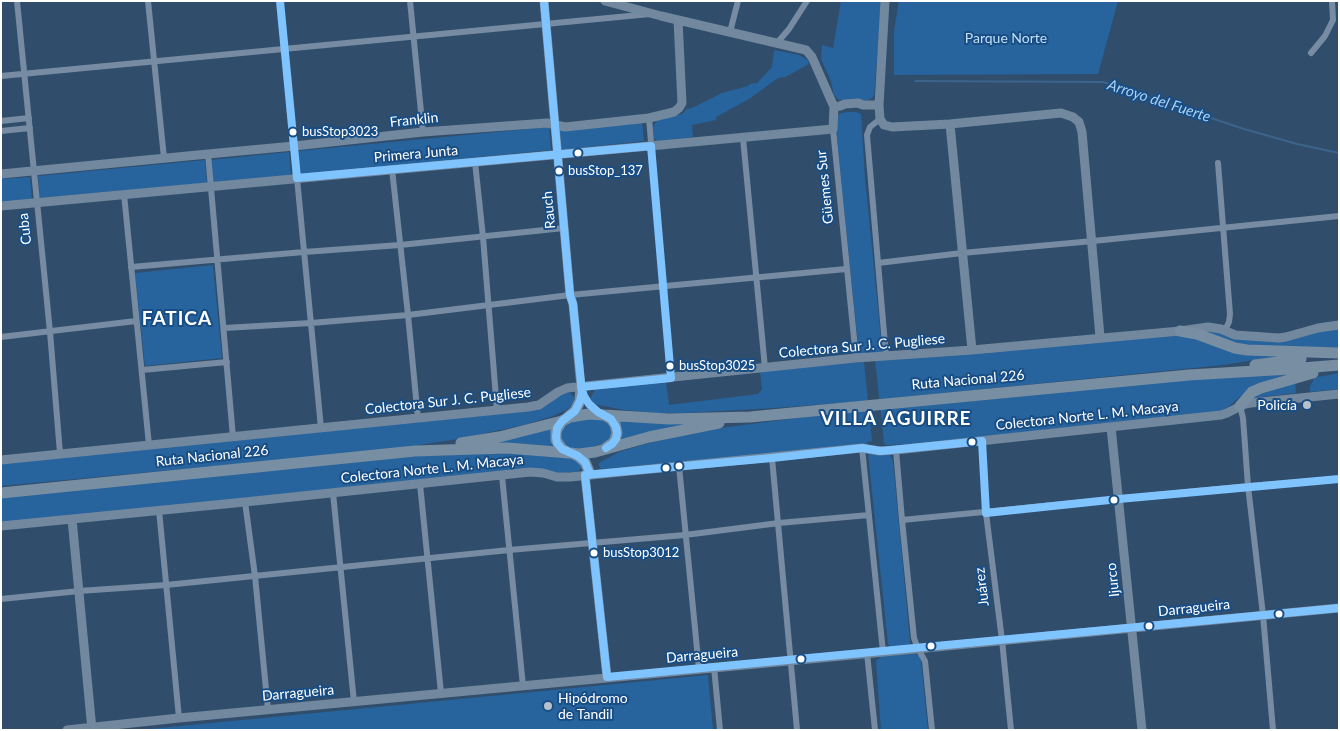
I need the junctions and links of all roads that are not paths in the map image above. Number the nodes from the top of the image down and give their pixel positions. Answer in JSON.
{"nodes":[{"id":1,"x":17,"y":1,"type":"edge"},
{"id":2,"x":148,"y":1,"type":"edge"},
{"id":3,"x":280,"y":1,"type":"edge"},
{"id":4,"x":410,"y":1,"type":"edge"},
{"id":5,"x":544,"y":1,"type":"edge"},
{"id":6,"x":605,"y":1,"type":"edge"},
{"id":7,"x":738,"y":1,"type":"edge"},
{"id":8,"x":807,"y":1,"type":"edge"},
{"id":9,"x":885,"y":1,"type":"edge"},
{"id":10,"x":1332,"y":1,"type":"edge"},
{"id":11,"x":654,"y":14,"type":"junction"},
{"id":12,"x":678,"y":20,"type":"junction"},
{"id":13,"x":546,"y":24,"type":"junction"},
{"id":14,"x":730,"y":32,"type":"junction"},
{"id":15,"x":414,"y":37,"type":"junction"},
{"id":16,"x":777,"y":43,"type":"junction"},
{"id":17,"x":285,"y":49,"type":"junction"},
{"id":18,"x":1311,"y":53,"type":"dead end"},
{"id":19,"x":154,"y":62,"type":"junction"},
{"id":20,"x":24,"y":74,"type":"junction"},
{"id":21,"x":1,"y":76,"type":"edge"},
{"id":22,"x":879,"y":105,"type":"junction"},
{"id":23,"x":837,"y":107,"type":"junction"},
{"id":24,"x":29,"y":118,"type":"junction"},
{"id":25,"x":650,"y":118,"type":"junction"},
{"id":26,"x":880,"y":119,"type":"junction"},
{"id":27,"x":1,"y":121,"type":"edge"},
{"id":28,"x":555,"y":124,"type":"junction"},
{"id":29,"x":950,"y":124,"type":"junction"},
{"id":30,"x":30,"y":128,"type":"junction"},
{"id":31,"x":833,"y":129,"type":"junction"},
{"id":32,"x":1,"y":130,"type":"edge"},
{"id":33,"x":423,"y":132,"type":"junction"},
{"id":34,"x":743,"y":138,"type":"junction"},
{"id":35,"x":294,"y":146,"type":"junction"},
{"id":36,"x":651,"y":146,"type":"junction"},
{"id":37,"x":208,"y":154,"type":"junction"},
{"id":38,"x":558,"y":154,"type":"junction"},
{"id":39,"x":164,"y":158,"type":"junction"},
{"id":40,"x":476,"y":162,"type":"junction"},
{"id":41,"x":1218,"y":163,"type":"dead end"},
{"id":42,"x":392,"y":169,"type":"junction"},
{"id":43,"x":33,"y":170,"type":"junction"},
{"id":44,"x":1,"y":174,"type":"edge"},
{"id":45,"x":297,"y":178,"type":"junction"},
{"id":46,"x":210,"y":186,"type":"junction"},
{"id":47,"x":124,"y":194,"type":"junction"},
{"id":48,"x":36,"y":202,"type":"junction"},
{"id":49,"x":1,"y":206,"type":"edge"},
{"id":50,"x":1339,"y":216,"type":"edge"},
{"id":51,"x":564,"y":228,"type":"junction"},
{"id":52,"x":1223,"y":228,"type":"junction"},
{"id":53,"x":483,"y":237,"type":"junction"},
{"id":54,"x":1093,"y":242,"type":"junction"},
{"id":55,"x":400,"y":245,"type":"junction"},
{"id":56,"x":304,"y":252,"type":"junction"},
{"id":57,"x":962,"y":253,"type":"junction"},
{"id":58,"x":217,"y":260,"type":"junction"},
{"id":59,"x":878,"y":263,"type":"junction"},
{"id":60,"x":131,"y":267,"type":"junction"},
{"id":61,"x":846,"y":269,"type":"junction"},
{"id":62,"x":756,"y":277,"type":"junction"},
{"id":63,"x":664,"y":287,"type":"junction"},
{"id":64,"x":570,"y":295,"type":"junction"},
{"id":65,"x":488,"y":306,"type":"junction"},
{"id":66,"x":408,"y":315,"type":"junction"},
{"id":67,"x":136,"y":321,"type":"junction"},
{"id":68,"x":311,"y":323,"type":"junction"},
{"id":69,"x":1339,"y":325,"type":"edge"},
{"id":70,"x":224,"y":328,"type":"junction"},
{"id":71,"x":1225,"y":330,"type":"junction"},
{"id":72,"x":1180,"y":331,"type":"junction"},
{"id":73,"x":50,"y":332,"type":"junction"},
{"id":74,"x":1,"y":337,"type":"edge"},
{"id":75,"x":1100,"y":337,"type":"junction"},
{"id":76,"x":972,"y":350,"type":"junction"},
{"id":77,"x":1339,"y":354,"type":"edge"},
{"id":78,"x":886,"y":356,"type":"junction"},
{"id":79,"x":856,"y":358,"type":"junction"},
{"id":80,"x":227,"y":362,"type":"junction"},
{"id":81,"x":1339,"y":366,"type":"edge"},
{"id":82,"x":765,"y":368,"type":"junction"},
{"id":83,"x":142,"y":370,"type":"junction"},
{"id":84,"x":1189,"y":375,"type":"junction"},
{"id":85,"x":671,"y":378,"type":"junction"},
{"id":86,"x":581,"y":387,"type":"junction"},
{"id":87,"x":1339,"y":394,"type":"edge"},
{"id":88,"x":1240,"y":406,"type":"junction"},
{"id":89,"x":497,"y":410,"type":"junction"},
{"id":90,"x":604,"y":415,"type":"junction"},
{"id":91,"x":750,"y":417,"type":"junction"},
{"id":92,"x":418,"y":418,"type":"junction"},
{"id":93,"x":564,"y":420,"type":"junction"},
{"id":94,"x":1111,"y":427,"type":"junction"},
{"id":95,"x":321,"y":428,"type":"junction"},
{"id":96,"x":233,"y":437,"type":"junction"},
{"id":97,"x":982,"y":442,"type":"junction"},
{"id":98,"x":149,"y":445,"type":"junction"},
{"id":99,"x":862,"y":448,"type":"junction"},
{"id":100,"x":605,"y":449,"type":"junction"},
{"id":101,"x":896,"y":450,"type":"junction"},
{"id":102,"x":415,"y":451,"type":"junction"},
{"id":103,"x":571,"y":453,"type":"junction"},
{"id":104,"x":60,"y":454,"type":"junction"},
{"id":105,"x":772,"y":458,"type":"junction"},
{"id":106,"x":1,"y":460,"type":"edge"},
{"id":107,"x":679,"y":466,"type":"junction"},
{"id":108,"x":588,"y":475,"type":"junction"},
{"id":109,"x":502,"y":476,"type":"junction"},
{"id":110,"x":1339,"y":479,"type":"edge"},
{"id":111,"x":420,"y":484,"type":"junction"},
{"id":112,"x":1248,"y":486,"type":"junction"},
{"id":113,"x":5,"y":492,"type":"edge"},
{"id":114,"x":333,"y":493,"type":"junction"},
{"id":115,"x":1119,"y":499,"type":"junction"},
{"id":116,"x":245,"y":502,"type":"junction"},
{"id":117,"x":159,"y":510,"type":"junction"},
{"id":118,"x":986,"y":513,"type":"junction"},
{"id":119,"x":869,"y":515,"type":"junction"},
{"id":120,"x":72,"y":519,"type":"junction"},
{"id":121,"x":902,"y":520,"type":"junction"},
{"id":122,"x":779,"y":523,"type":"junction"},
{"id":123,"x":1,"y":526,"type":"edge"},
{"id":124,"x":685,"y":535,"type":"junction"},
{"id":125,"x":593,"y":543,"type":"junction"},
{"id":126,"x":509,"y":550,"type":"junction"},
{"id":127,"x":427,"y":559,"type":"junction"},
{"id":128,"x":340,"y":568,"type":"junction"},
{"id":129,"x":255,"y":576,"type":"junction"},
{"id":130,"x":166,"y":585,"type":"junction"},
{"id":131,"x":79,"y":591,"type":"junction"},
{"id":132,"x":1,"y":599,"type":"edge"},
{"id":133,"x":1339,"y":608,"type":"edge"},
{"id":134,"x":1263,"y":615,"type":"junction"},
{"id":135,"x":1132,"y":628,"type":"junction"},
{"id":136,"x":1002,"y":640,"type":"junction"},
{"id":137,"x":918,"y":649,"type":"junction"},
{"id":138,"x":883,"y":652,"type":"junction"},
{"id":139,"x":867,"y":653,"type":"junction"},
{"id":140,"x":791,"y":660,"type":"junction"},
{"id":141,"x":714,"y":667,"type":"junction"},
{"id":142,"x":699,"y":669,"type":"junction"},
{"id":143,"x":607,"y":677,"type":"junction"},
{"id":144,"x":523,"y":686,"type":"junction"},
{"id":145,"x":440,"y":693,"type":"junction"},
{"id":146,"x":354,"y":702,"type":"junction"},
{"id":147,"x":268,"y":710,"type":"junction"},
{"id":148,"x":180,"y":718,"type":"junction"},
{"id":149,"x":92,"y":729,"type":"edge"},
{"id":150,"x":67,"y":730,"type":"edge"},
{"id":151,"x":720,"y":730,"type":"edge"},
{"id":152,"x":797,"y":730,"type":"edge"},
{"id":153,"x":875,"y":730,"type":"edge"},
{"id":154,"x":932,"y":730,"type":"edge"},
{"id":155,"x":1011,"y":730,"type":"edge"},
{"id":156,"x":1142,"y":730,"type":"edge"},
{"id":157,"x":1273,"y":730,"type":"edge"}],
"edges":[{"from":1,"to":20,"type":"street","name":"Cuba"},
{"from":2,"to":19,"type":"street"},
{"from":3,"to":17,"type":"street"},
{"from":4,"to":15,"type":"street"},
{"from":5,"to":13,"type":"street","name":"Rauch"},
{"from":6,"to":11,"type":"street","name":"Güemes Sur"},
{"from":7,"to":14,"type":"street"},
{"from":8,"to":16,"type":"street"},
{"from":9,"to":22,"type":"street"},
{"from":10,"to":18,"type":"street"},
{"from":11,"to":12,"type":"street","name":"Güemes Sur"},
{"from":11,"to":13,"type":"street"},
{"from":12,"to":14,"type":"street","name":"Güemes Sur"},
{"from":12,"to":25,"type":"street","name":"Franklin"},
{"from":13,"to":15,"type":"street"},
{"from":13,"to":28,"type":"street","name":"Rauch"},
{"from":14,"to":16,"type":"street","name":"Güemes Sur"},
{"from":15,"to":17,"type":"street"},
{"from":15,"to":33,"type":"street"},
{"from":16,"to":23,"type":"street","name":"Güemes Sur"},
{"from":17,"to":19,"type":"street"},
{"from":17,"to":35,"type":"street"},
{"from":19,"to":20,"type":"street"},
{"from":19,"to":39,"type":"street"},
{"from":20,"to":21,"type":"street"},
{"from":20,"to":24,"type":"street","name":"Cuba"},
{"from":22,"to":23,"type":"street"},
{"from":22,"to":26,"type":"street"},
{"from":23,"to":31,"type":"street","name":"Güemes Sur"},
{"from":24,"to":27,"type":"street"},
{"from":24,"to":30,"type":"street","name":"Cuba"},
{"from":25,"to":28,"type":"street","name":"Franklin"},
{"from":25,"to":36,"type":"street"},
{"from":26,"to":29,"type":"street"},
{"from":26,"to":59,"type":"street"},
{"from":28,"to":33,"type":"street","name":"Franklin"},
{"from":28,"to":38,"type":"street","name":"Rauch"},
{"from":29,"to":54,"type":"street"},
{"from":29,"to":57,"type":"street"},
{"from":30,"to":32,"type":"street"},
{"from":30,"to":43,"type":"street","name":"Cuba"},
{"from":31,"to":34,"type":"street","name":"Primera Junta"},
{"from":31,"to":61,"type":"street","name":"Güemes Sur"},
{"from":33,"to":35,"type":"street","name":"Franklin"},
{"from":34,"to":36,"type":"street","name":"Primera Junta"},
{"from":34,"to":62,"type":"street"},
{"from":35,"to":37,"type":"street","name":"Franklin"},
{"from":35,"to":45,"type":"street"},
{"from":36,"to":38,"type":"street","name":"Primera Junta"},
{"from":36,"to":63,"type":"street"},
{"from":37,"to":39,"type":"street","name":"Franklin"},
{"from":37,"to":46,"type":"street"},
{"from":38,"to":40,"type":"street","name":"Primera Junta"},
{"from":38,"to":51,"type":"street","name":"Rauch"},
{"from":39,"to":43,"type":"street","name":"Franklin"},
{"from":40,"to":42,"type":"street","name":"Primera Junta"},
{"from":40,"to":53,"type":"street"},
{"from":41,"to":52,"type":"street"},
{"from":42,"to":45,"type":"street","name":"Primera Junta"},
{"from":42,"to":55,"type":"street"},
{"from":43,"to":44,"type":"street","name":"Franklin"},
{"from":43,"to":48,"type":"street","name":"Cuba"},
{"from":45,"to":46,"type":"street","name":"Primera Junta"},
{"from":45,"to":56,"type":"street"},
{"from":46,"to":47,"type":"street","name":"Primera Junta"},
{"from":46,"to":58,"type":"street"},
{"from":47,"to":48,"type":"street","name":"Primera Junta"},
{"from":47,"to":60,"type":"street"},
{"from":48,"to":49,"type":"street","name":"Primera Junta"},
{"from":48,"to":73,"type":"street","name":"Cuba"},
{"from":50,"to":52,"type":"street"},
{"from":51,"to":53,"type":"street"},
{"from":51,"to":64,"type":"street","name":"Rauch"},
{"from":52,"to":54,"type":"street"},
{"from":52,"to":71,"type":"street"},
{"from":53,"to":55,"type":"street"},
{"from":53,"to":65,"type":"street"},
{"from":54,"to":57,"type":"street"},
{"from":54,"to":75,"type":"street"},
{"from":55,"to":56,"type":"street"},
{"from":55,"to":66,"type":"street"},
{"from":56,"to":58,"type":"street"},
{"from":56,"to":68,"type":"street"},
{"from":57,"to":59,"type":"street"},
{"from":57,"to":76,"type":"street"},
{"from":58,"to":60,"type":"street"},
{"from":58,"to":70,"type":"street"},
{"from":59,"to":78,"type":"street"},
{"from":60,"to":67,"type":"street"},
{"from":61,"to":62,"type":"street"},
{"from":61,"to":79,"type":"street","name":"Güemes Sur"},
{"from":62,"to":63,"type":"street"},
{"from":62,"to":82,"type":"street"},
{"from":63,"to":64,"type":"street"},
{"from":63,"to":85,"type":"street"},
{"from":64,"to":65,"type":"street"},
{"from":64,"to":86,"type":"street","name":"Rauch"},
{"from":65,"to":66,"type":"street"},
{"from":65,"to":89,"type":"street"},
{"from":66,"to":68,"type":"street"},
{"from":66,"to":92,"type":"street"},
{"from":67,"to":73,"type":"street"},
{"from":67,"to":83,"type":"street"},
{"from":68,"to":70,"type":"street"},
{"from":68,"to":95,"type":"street"},
{"from":69,"to":71,"type":"street","name":"Colectora Sur J. C. Pugliese"},
{"from":70,"to":80,"type":"street"},
{"from":71,"to":72,"type":"street","name":"Colectora Sur J. C. Pugliese"},
{"from":72,"to":75,"type":"street","name":"Colectora Sur J. C. Pugliese"},
{"from":72,"to":77,"type":"highway"},
{"from":73,"to":74,"type":"street"},
{"from":73,"to":104,"type":"street","name":"Cuba"},
{"from":75,"to":76,"type":"street","name":"Colectora Sur J. C. Pugliese"},
{"from":76,"to":78,"type":"street","name":"Colectora Sur J. C. Pugliese"},
{"from":77,"to":84,"type":"highway","name":"Ruta Nacional 226"},
{"from":78,"to":79,"type":"street","name":"Colectora Sur J. C. Pugliese"},
{"from":79,"to":82,"type":"street","name":"Colectora Sur J. C. Pugliese"},
{"from":80,"to":83,"type":"street"},
{"from":80,"to":96,"type":"street"},
{"from":81,"to":84,"type":"highway","name":"Ruta Nacional 226"},
{"from":81,"to":88,"type":"highway"},
{"from":82,"to":85,"type":"street","name":"Colectora Sur J. C. Pugliese"},
{"from":83,"to":98,"type":"street"},
{"from":84,"to":91,"type":"highway","name":"Ruta Nacional 226"},
{"from":85,"to":86,"type":"street","name":"Colectora Sur J. C. Pugliese"},
{"from":86,"to":89,"type":"street","name":"Colectora Sur J. C. Pugliese"},
{"from":86,"to":90,"type":"highway"},
{"from":86,"to":93,"type":"highway"},
{"from":87,"to":88,"type":"street","name":"Colectora Norte L. M. Macaya"},
{"from":88,"to":94,"type":"street","name":"Colectora Norte L. M. Macaya"},
{"from":88,"to":112,"type":"street"},
{"from":89,"to":92,"type":"street","name":"Colectora Sur J. C. Pugliese"},
{"from":90,"to":91,"type":"highway","name":"Ruta Nacional 226"},
{"from":90,"to":93,"type":"highway","name":"Ruta Nacional 226"},
{"from":90,"to":100,"type":"highway"},
{"from":91,"to":100,"type":"highway","name":"Ruta Nacional 226"},
{"from":92,"to":95,"type":"street","name":"Colectora Sur J. C. Pugliese"},
{"from":93,"to":102,"type":"highway","name":"Ruta Nacional 226"},
{"from":93,"to":103,"type":"highway"},
{"from":94,"to":97,"type":"street","name":"Colectora Norte L. M. Macaya"},
{"from":94,"to":115,"type":"street","name":"Ijurco"},
{"from":95,"to":96,"type":"street","name":"Colectora Sur J. C. Pugliese"},
{"from":96,"to":98,"type":"street","name":"Colectora Sur J. C. Pugliese"},
{"from":97,"to":101,"type":"street","name":"Colectora Norte L. M. Macaya"},
{"from":97,"to":118,"type":"street","name":"Juárez"},
{"from":98,"to":104,"type":"street","name":"Colectora Sur J. C. Pugliese"},
{"from":99,"to":101,"type":"street","name":"Colectora Norte L. M. Macaya"},
{"from":99,"to":105,"type":"street","name":"Colectora Norte L. M. Macaya"},
{"from":99,"to":119,"type":"street"},
{"from":100,"to":103,"type":"highway","name":"Ruta Nacional 226"},
{"from":100,"to":108,"type":"highway"},
{"from":101,"to":121,"type":"street"},
{"from":102,"to":103,"type":"highway","name":"Ruta Nacional 226"},
{"from":102,"to":113,"type":"highway","name":"Ruta Nacional 226"},
{"from":103,"to":108,"type":"highway"},
{"from":104,"to":106,"type":"street","name":"Colectora Sur J. C. Pugliese"},
{"from":105,"to":107,"type":"street","name":"Colectora Norte L. M. Macaya"},
{"from":105,"to":122,"type":"street"},
{"from":107,"to":108,"type":"street","name":"Colectora Norte L. M. Macaya"},
{"from":107,"to":124,"type":"street"},
{"from":108,"to":109,"type":"street","name":"Colectora Norte L. M. Macaya"},
{"from":108,"to":125,"type":"street"},
{"from":109,"to":111,"type":"street","name":"Colectora Norte L. M. Macaya"},
{"from":109,"to":126,"type":"street"},
{"from":110,"to":112,"type":"street"},
{"from":111,"to":114,"type":"street","name":"Colectora Norte L. M. Macaya"},
{"from":111,"to":127,"type":"street"},
{"from":112,"to":115,"type":"street"},
{"from":112,"to":134,"type":"street"},
{"from":114,"to":116,"type":"street","name":"Colectora Norte L. M. Macaya"},
{"from":114,"to":128,"type":"street"},
{"from":115,"to":118,"type":"street"},
{"from":115,"to":135,"type":"street","name":"Ijurco"},
{"from":116,"to":117,"type":"street","name":"Colectora Norte L. M. Macaya"},
{"from":116,"to":129,"type":"street"},
{"from":117,"to":120,"type":"street","name":"Colectora Norte L. M. Macaya"},
{"from":117,"to":130,"type":"street"},
{"from":118,"to":121,"type":"street"},
{"from":118,"to":136,"type":"street","name":"Juárez"},
{"from":119,"to":122,"type":"street"},
{"from":119,"to":138,"type":"street"},
{"from":120,"to":123,"type":"street","name":"Colectora Norte L. M. Macaya"},
{"from":120,"to":131,"type":"street"},
{"from":121,"to":137,"type":"street"},
{"from":122,"to":124,"type":"street"},
{"from":122,"to":140,"type":"street"},
{"from":124,"to":125,"type":"street"},
{"from":124,"to":142,"type":"street"},
{"from":125,"to":126,"type":"street"},
{"from":125,"to":143,"type":"street"},
{"from":126,"to":127,"type":"street"},
{"from":126,"to":144,"type":"street"},
{"from":127,"to":128,"type":"street"},
{"from":127,"to":145,"type":"street"},
{"from":128,"to":129,"type":"street"},
{"from":128,"to":146,"type":"street"},
{"from":129,"to":130,"type":"street"},
{"from":129,"to":147,"type":"street"},
{"from":130,"to":131,"type":"street"},
{"from":130,"to":148,"type":"street"},
{"from":131,"to":132,"type":"street"},
{"from":131,"to":149,"type":"street"},
{"from":133,"to":134,"type":"street","name":"Darragueira"},
{"from":134,"to":135,"type":"street","name":"Darragueira"},
{"from":134,"to":157,"type":"street"},
{"from":135,"to":136,"type":"street","name":"Darragueira"},
{"from":135,"to":156,"type":"street","name":"Ijurco"},
{"from":136,"to":137,"type":"street","name":"Darragueira"},
{"from":136,"to":155,"type":"street","name":"Juárez"},
{"from":137,"to":138,"type":"street","name":"Darragueira"},
{"from":137,"to":154,"type":"street"},
{"from":138,"to":139,"type":"street","name":"Darragueira"},
{"from":139,"to":140,"type":"street","name":"Darragueira"},
{"from":139,"to":153,"type":"street"},
{"from":140,"to":141,"type":"street","name":"Darragueira"},
{"from":140,"to":152,"type":"street"},
{"from":141,"to":142,"type":"street","name":"Darragueira"},
{"from":141,"to":151,"type":"street"},
{"from":142,"to":143,"type":"street","name":"Darragueira"},
{"from":143,"to":144,"type":"street","name":"Darragueira"},
{"from":144,"to":145,"type":"street","name":"Darragueira"},
{"from":145,"to":146,"type":"street","name":"Darragueira"},
{"from":146,"to":147,"type":"street","name":"Darragueira"},
{"from":147,"to":148,"type":"street","name":"Darragueira"},
{"from":148,"to":149,"type":"street","name":"Darragueira"},
{"from":149,"to":150,"type":"street","name":"Darragueira"}]}
